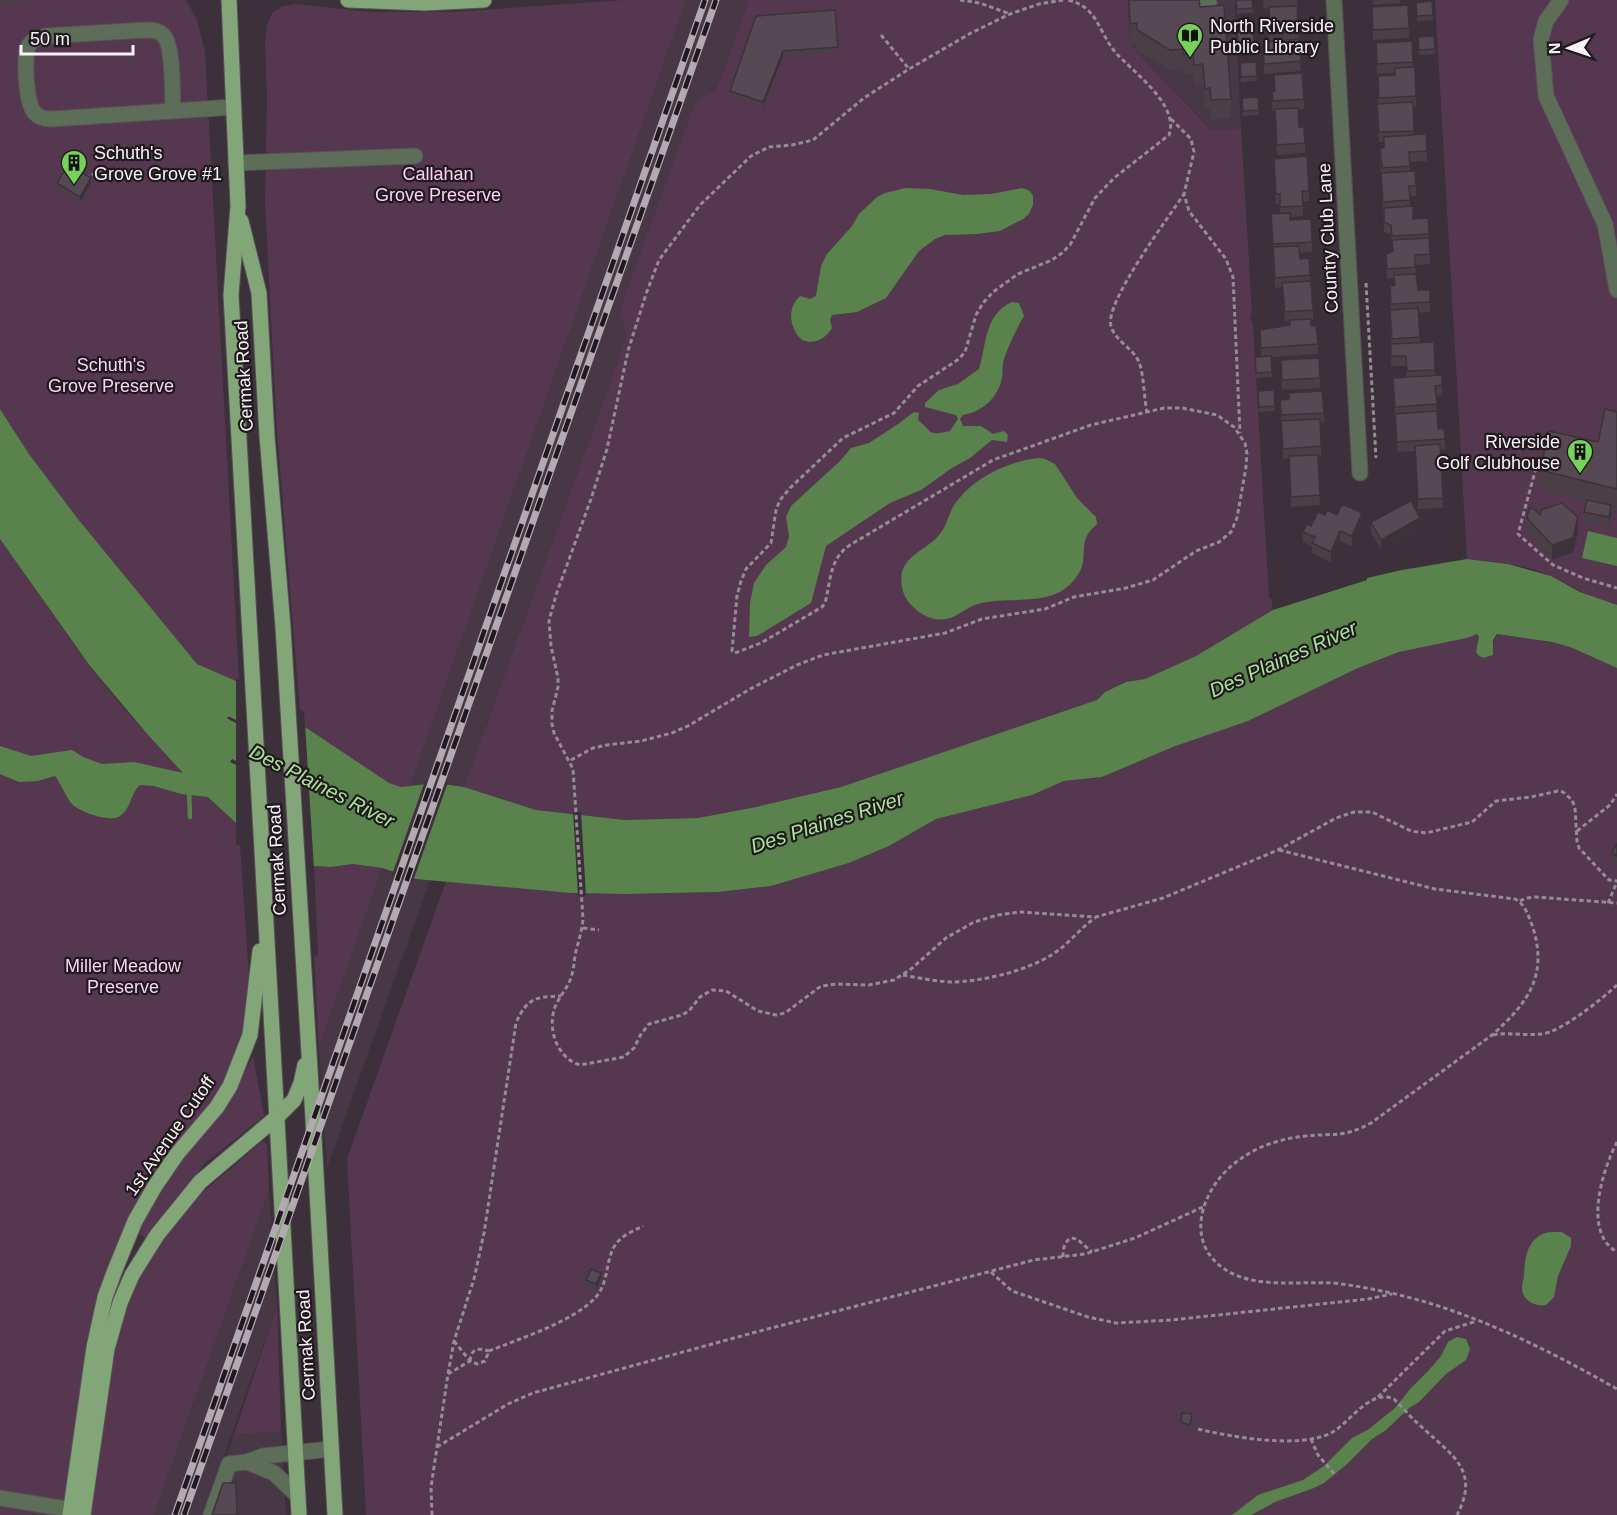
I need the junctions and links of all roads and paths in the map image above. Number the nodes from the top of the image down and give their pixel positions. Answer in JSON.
{"nodes":[{"id":1,"x":229,"y":0,"type":"edge"},
{"id":2,"x":348,"y":0,"type":"edge"},
{"id":3,"x":483,"y":0,"type":"edge"},
{"id":4,"x":960,"y":0,"type":"edge"},
{"id":5,"x":1063,"y":0,"type":"edge"},
{"id":6,"x":1067,"y":0,"type":"edge"},
{"id":7,"x":1160,"y":0,"type":"edge"},
{"id":8,"x":1208,"y":0,"type":"edge"},
{"id":9,"x":1334,"y":0,"type":"edge"},
{"id":10,"x":1561,"y":0,"type":"edge"},
{"id":11,"x":1010,"y":14,"type":"junction"},
{"id":12,"x":881,"y":36,"type":"dead end"},
{"id":13,"x":909,"y":69,"type":"junction"},
{"id":14,"x":234,"y":106,"type":"junction"},
{"id":15,"x":173,"y":111,"type":"junction"},
{"id":16,"x":1170,"y":118,"type":"junction"},
{"id":17,"x":415,"y":156,"type":"dead end"},
{"id":18,"x":236,"y":163,"type":"junction"},
{"id":19,"x":106,"y":168,"type":"dead end"},
{"id":20,"x":83,"y":178,"type":"edge"},
{"id":21,"x":1184,"y":194,"type":"junction"},
{"id":22,"x":238,"y":206,"type":"junction"},
{"id":23,"x":1617,"y":290,"type":"edge"},
{"id":24,"x":1146,"y":412,"type":"junction"},
{"id":25,"x":1240,"y":435,"type":"junction"},
{"id":26,"x":1536,"y":468,"type":"dead end"},
{"id":27,"x":1360,"y":473,"type":"dead end"},
{"id":28,"x":1617,"y":588,"type":"edge"},
{"id":29,"x":570,"y":760,"type":"junction"},
{"id":30,"x":1617,"y":794,"type":"edge"},
{"id":31,"x":1617,"y":801,"type":"edge"},
{"id":32,"x":1610,"y":805,"type":"junction"},
{"id":33,"x":1576,"y":832,"type":"junction"},
{"id":34,"x":1278,"y":850,"type":"junction"},
{"id":35,"x":1617,"y":882,"type":"edge"},
{"id":36,"x":1520,"y":901,"type":"junction"},
{"id":37,"x":1608,"y":903,"type":"junction"},
{"id":38,"x":1617,"y":903,"type":"edge"},
{"id":39,"x":1096,"y":917,"type":"junction"},
{"id":40,"x":265,"y":918,"type":"junction"},
{"id":41,"x":582,"y":928,"type":"junction"},
{"id":42,"x":599,"y":930,"type":"dead end"},
{"id":43,"x":903,"y":975,"type":"junction"},
{"id":44,"x":1617,"y":985,"type":"edge"},
{"id":45,"x":561,"y":996,"type":"junction"},
{"id":46,"x":1492,"y":1035,"type":"junction"},
{"id":47,"x":309,"y":1050,"type":"junction"},
{"id":48,"x":277,"y":1117,"type":"junction"},
{"id":49,"x":1617,"y":1142,"type":"edge"},
{"id":50,"x":1203,"y":1207,"type":"junction"},
{"id":51,"x":644,"y":1226,"type":"dead end"},
{"id":52,"x":1092,"y":1252,"type":"junction"},
{"id":53,"x":1617,"y":1252,"type":"edge"},
{"id":54,"x":1063,"y":1257,"type":"junction"},
{"id":55,"x":991,"y":1272,"type":"junction"},
{"id":56,"x":1393,"y":1294,"type":"junction"},
{"id":57,"x":1479,"y":1321,"type":"junction"},
{"id":58,"x":454,"y":1341,"type":"junction"},
{"id":59,"x":489,"y":1351,"type":"junction"},
{"id":60,"x":470,"y":1360,"type":"junction"},
{"id":61,"x":448,"y":1374,"type":"junction"},
{"id":62,"x":1617,"y":1389,"type":"edge"},
{"id":63,"x":1378,"y":1397,"type":"junction"},
{"id":64,"x":1198,"y":1429,"type":"dead end"},
{"id":65,"x":1311,"y":1439,"type":"junction"},
{"id":66,"x":436,"y":1447,"type":"junction"},
{"id":67,"x":331,"y":1449,"type":"junction"},
{"id":68,"x":295,"y":1453,"type":"junction"},
{"id":69,"x":247,"y":1462,"type":"junction"},
{"id":70,"x":1336,"y":1476,"type":"dead end"},
{"id":71,"x":298,"y":1496,"type":"junction"},
{"id":72,"x":0,"y":1498,"type":"edge"},
{"id":73,"x":77,"y":1513,"type":"edge"},
{"id":74,"x":211,"y":1515,"type":"edge"},
{"id":75,"x":299,"y":1515,"type":"edge"},
{"id":76,"x":335,"y":1515,"type":"edge"},
{"id":77,"x":432,"y":1515,"type":"edge"},
{"id":78,"x":1457,"y":1515,"type":"edge"}],
"edges":[{"from":1,"to":14,"type":"main road","name":"Cermak Road"},
{"from":2,"to":3,"type":"main road"},
{"from":4,"to":11,"type":"path"},
{"from":5,"to":11,"type":"path"},
{"from":6,"to":16,"type":"path"},
{"from":7,"to":8,"type":"street"},
{"from":9,"to":27,"type":"street","name":"Country Club Lane"},
{"from":10,"to":23,"type":"street"},
{"from":11,"to":13,"type":"path"},
{"from":12,"to":13,"type":"path"},
{"from":13,"to":29,"type":"path"},
{"from":14,"to":15,"type":"street"},
{"from":14,"to":18,"type":"main road","name":"Cermak Road"},
{"from":15,"to":15,"type":"street"},
{"from":16,"to":21,"type":"path"},
{"from":16,"to":24,"type":"path"},
{"from":17,"to":18,"type":"street"},
{"from":18,"to":22,"type":"main road","name":"Cermak Road"},
{"from":19,"to":20,"type":"path"},
{"from":21,"to":24,"type":"path"},
{"from":21,"to":25,"type":"path"},
{"from":22,"to":40,"type":"main road","name":"Cermak Road"},
{"from":22,"to":47,"type":"main road","name":"Cermak Road"},
{"from":24,"to":25,"type":"path"},
{"from":25,"to":29,"type":"path"},
{"from":26,"to":28,"type":"path"},
{"from":29,"to":41,"type":"path"},
{"from":30,"to":32,"type":"path"},
{"from":31,"to":32,"type":"path"},
{"from":32,"to":33,"type":"path"},
{"from":33,"to":34,"type":"path"},
{"from":33,"to":35,"type":"path"},
{"from":34,"to":36,"type":"path"},
{"from":34,"to":39,"type":"path"},
{"from":35,"to":37,"type":"path"},
{"from":36,"to":37,"type":"path"},
{"from":36,"to":46,"type":"path"},
{"from":37,"to":38,"type":"path"},
{"from":39,"to":43,"type":"path"},
{"from":39,"to":43,"type":"path"},
{"from":40,"to":48,"type":"main road","name":"Cermak Road"},
{"from":40,"to":73,"type":"main road","name":"1st Avenue Cutoff"},
{"from":41,"to":42,"type":"path"},
{"from":41,"to":45,"type":"path"},
{"from":43,"to":45,"type":"path"},
{"from":44,"to":46,"type":"path"},
{"from":45,"to":58,"type":"path"},
{"from":46,"to":50,"type":"path"},
{"from":47,"to":48,"type":"main road"},
{"from":47,"to":67,"type":"main road","name":"Cermak Road"},
{"from":48,"to":68,"type":"main road","name":"Cermak Road"},
{"from":48,"to":73,"type":"main road"},
{"from":49,"to":53,"type":"path"},
{"from":50,"to":52,"type":"path"},
{"from":50,"to":56,"type":"path"},
{"from":51,"to":59,"type":"path"},
{"from":52,"to":54,"type":"path"},
{"from":52,"to":54,"type":"path"},
{"from":54,"to":55,"type":"path"},
{"from":55,"to":56,"type":"path"},
{"from":55,"to":66,"type":"path"},
{"from":56,"to":57,"type":"path"},
{"from":57,"to":62,"type":"path"},
{"from":57,"to":63,"type":"path"},
{"from":58,"to":60,"type":"path"},
{"from":58,"to":61,"type":"path"},
{"from":59,"to":60,"type":"path"},
{"from":59,"to":60,"type":"path"},
{"from":60,"to":61,"type":"path"},
{"from":61,"to":66,"type":"path"},
{"from":63,"to":65,"type":"path"},
{"from":63,"to":78,"type":"path"},
{"from":64,"to":65,"type":"path"},
{"from":65,"to":70,"type":"path"},
{"from":66,"to":77,"type":"path"},
{"from":67,"to":68,"type":"street"},
{"from":67,"to":76,"type":"main road","name":"Cermak Road"},
{"from":68,"to":69,"type":"street"},
{"from":68,"to":71,"type":"main road","name":"Cermak Road"},
{"from":69,"to":71,"type":"street"},
{"from":69,"to":74,"type":"street"},
{"from":71,"to":75,"type":"main road","name":"Cermak Road"},
{"from":72,"to":73,"type":"street"}]}
